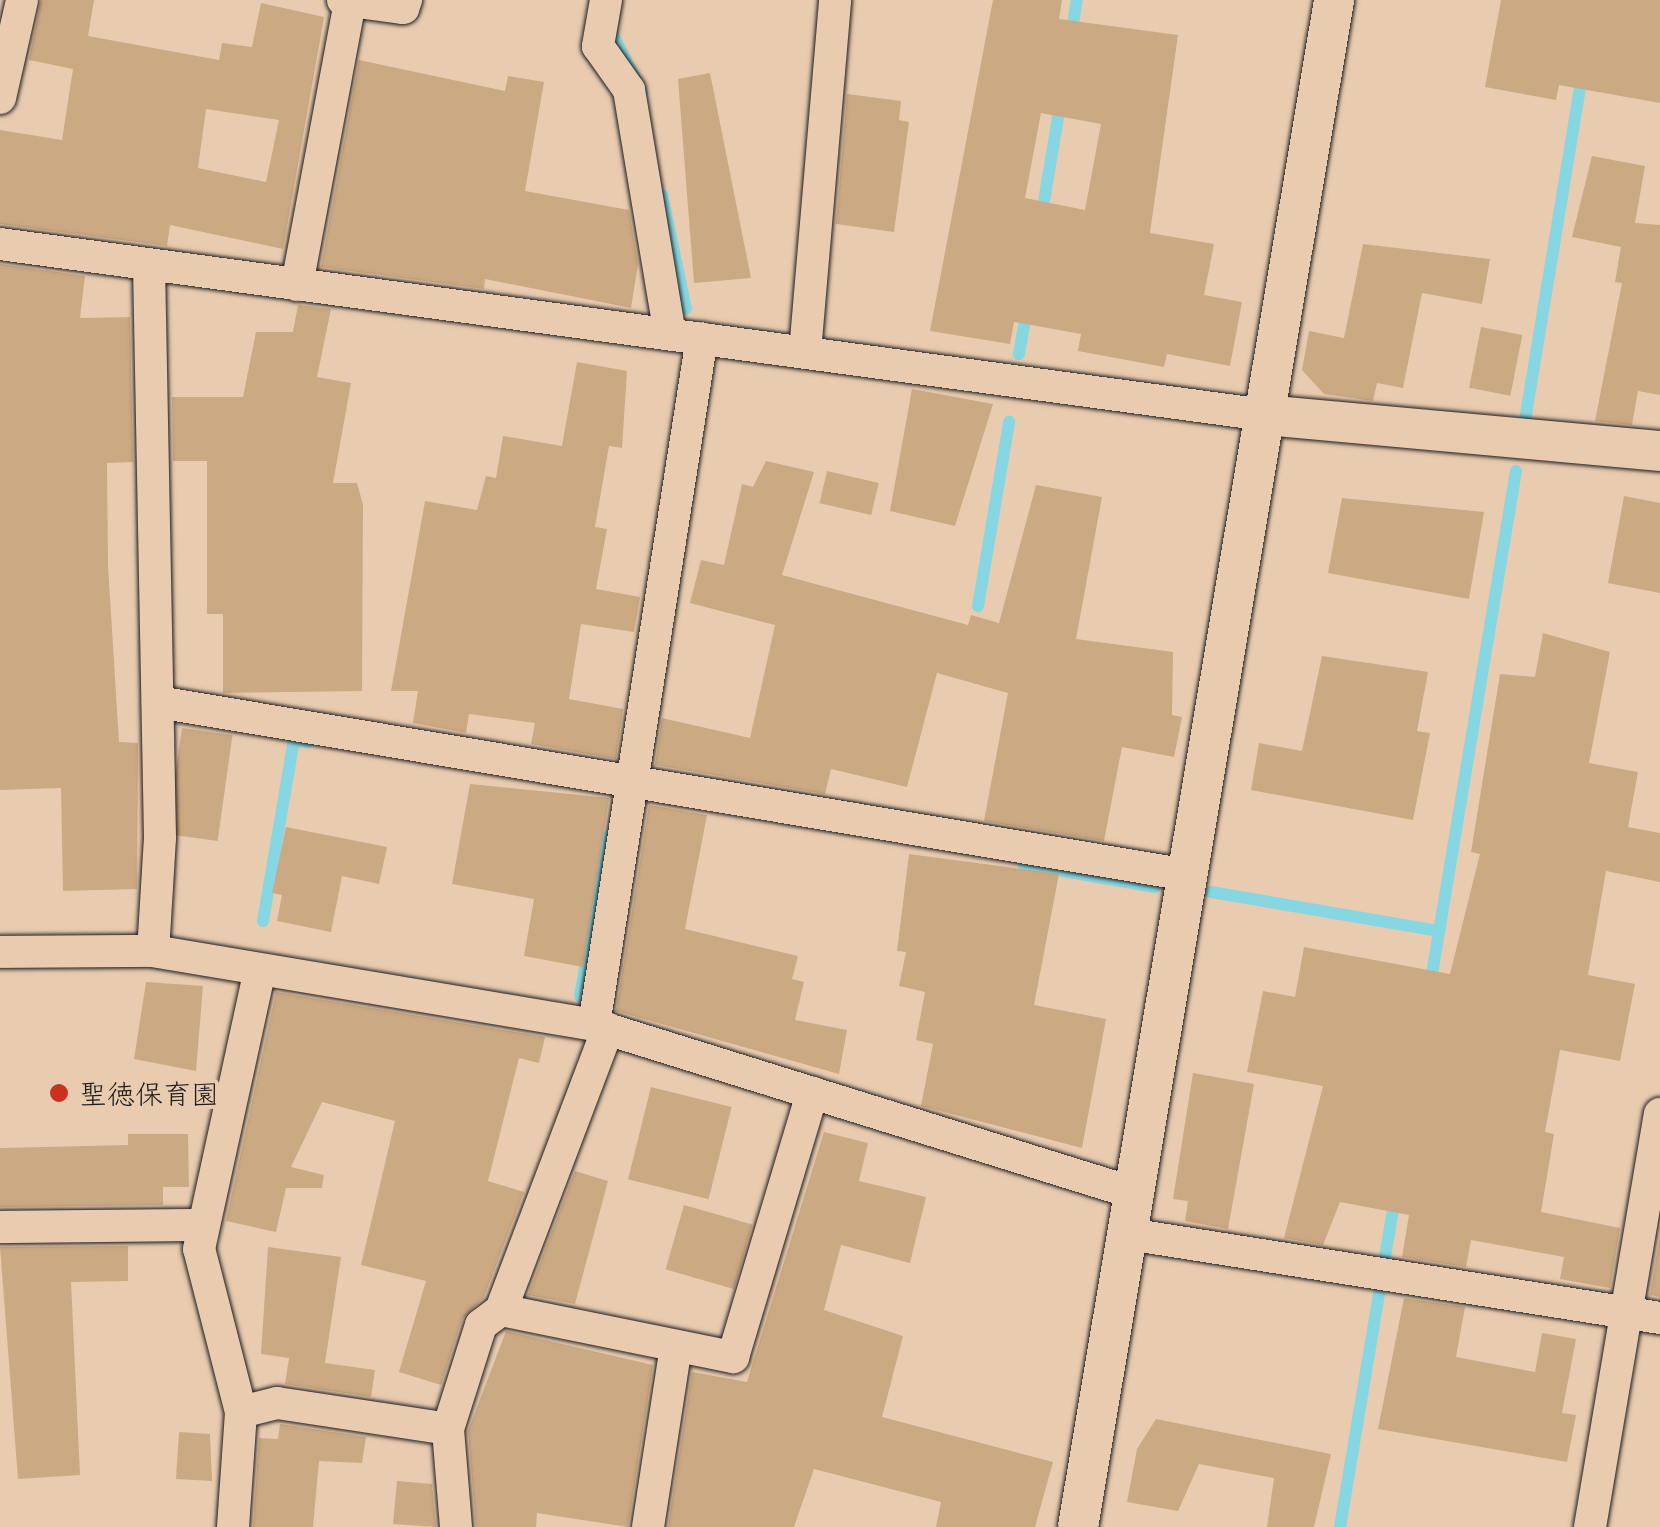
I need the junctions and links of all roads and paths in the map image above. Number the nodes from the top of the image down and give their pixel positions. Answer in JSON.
{"nodes":[{"id":1,"x":22,"y":0,"type":"edge"},
{"id":2,"x":346,"y":0,"type":"edge"},
{"id":3,"x":406,"y":0,"type":"edge"},
{"id":4,"x":606,"y":0,"type":"edge"},
{"id":5,"x":836,"y":0,"type":"edge"},
{"id":6,"x":1334,"y":0,"type":"edge"},
{"id":7,"x":0,"y":98,"type":"edge"},
{"id":8,"x":0,"y":244,"type":"edge"},
{"id":9,"x":149,"y":265,"type":"junction"},
{"id":10,"x":297,"y":284,"type":"junction"},
{"id":11,"x":686,"y":336,"type":"junction"},
{"id":12,"x":805,"y":352,"type":"junction"},
{"id":13,"x":1264,"y":416,"type":"junction"},
{"id":14,"x":1660,"y":452,"type":"edge"},
{"id":15,"x":158,"y":702,"type":"junction"},
{"id":16,"x":634,"y":780,"type":"junction"},
{"id":17,"x":1188,"y":875,"type":"junction"},
{"id":18,"x":0,"y":952,"type":"edge"},
{"id":19,"x":153,"y":952,"type":"junction"},
{"id":20,"x":260,"y":970,"type":"junction"},
{"id":21,"x":601,"y":1027,"type":"junction"},
{"id":22,"x":812,"y":1093,"type":"junction"},
{"id":23,"x":1660,"y":1114,"type":"edge"},
{"id":24,"x":1134,"y":1193,"type":"junction"},
{"id":25,"x":201,"y":1224,"type":"junction"},
{"id":26,"x":0,"y":1227,"type":"edge"},
{"id":27,"x":1128,"y":1234,"type":"junction"},
{"id":28,"x":500,"y":1310,"type":"junction"},
{"id":29,"x":1626,"y":1312,"type":"junction"},
{"id":30,"x":1660,"y":1318,"type":"edge"},
{"id":31,"x":676,"y":1346,"type":"junction"},
{"id":32,"x":241,"y":1412,"type":"junction"},
{"id":33,"x":448,"y":1429,"type":"junction"},
{"id":34,"x":233,"y":1527,"type":"edge"},
{"id":35,"x":456,"y":1527,"type":"edge"},
{"id":36,"x":648,"y":1527,"type":"edge"},
{"id":37,"x":1078,"y":1527,"type":"edge"},
{"id":38,"x":1590,"y":1527,"type":"edge"}],
"edges":[{"from":1,"to":7,"type":"street"},
{"from":2,"to":3,"type":"street"},
{"from":2,"to":10,"type":"street"},
{"from":4,"to":11,"type":"street"},
{"from":5,"to":12,"type":"street"},
{"from":6,"to":13,"type":"street"},
{"from":8,"to":9,"type":"street"},
{"from":9,"to":10,"type":"street"},
{"from":9,"to":15,"type":"street"},
{"from":10,"to":11,"type":"street"},
{"from":11,"to":12,"type":"street"},
{"from":11,"to":16,"type":"street"},
{"from":12,"to":13,"type":"street"},
{"from":13,"to":14,"type":"street"},
{"from":13,"to":17,"type":"street"},
{"from":15,"to":16,"type":"street"},
{"from":15,"to":19,"type":"street"},
{"from":16,"to":17,"type":"street"},
{"from":16,"to":21,"type":"street"},
{"from":17,"to":24,"type":"street"},
{"from":18,"to":19,"type":"street"},
{"from":19,"to":20,"type":"street"},
{"from":20,"to":21,"type":"street"},
{"from":20,"to":25,"type":"street"},
{"from":21,"to":22,"type":"street"},
{"from":21,"to":28,"type":"street"},
{"from":22,"to":24,"type":"street"},
{"from":22,"to":31,"type":"street"},
{"from":23,"to":29,"type":"street"},
{"from":24,"to":27,"type":"street"},
{"from":25,"to":26,"type":"street"},
{"from":25,"to":32,"type":"street"},
{"from":27,"to":29,"type":"street"},
{"from":27,"to":37,"type":"street"},
{"from":28,"to":31,"type":"street"},
{"from":28,"to":33,"type":"street"},
{"from":29,"to":30,"type":"street"},
{"from":29,"to":38,"type":"street"},
{"from":31,"to":36,"type":"street"},
{"from":32,"to":33,"type":"street"},
{"from":32,"to":34,"type":"street"},
{"from":33,"to":35,"type":"street"}]}
